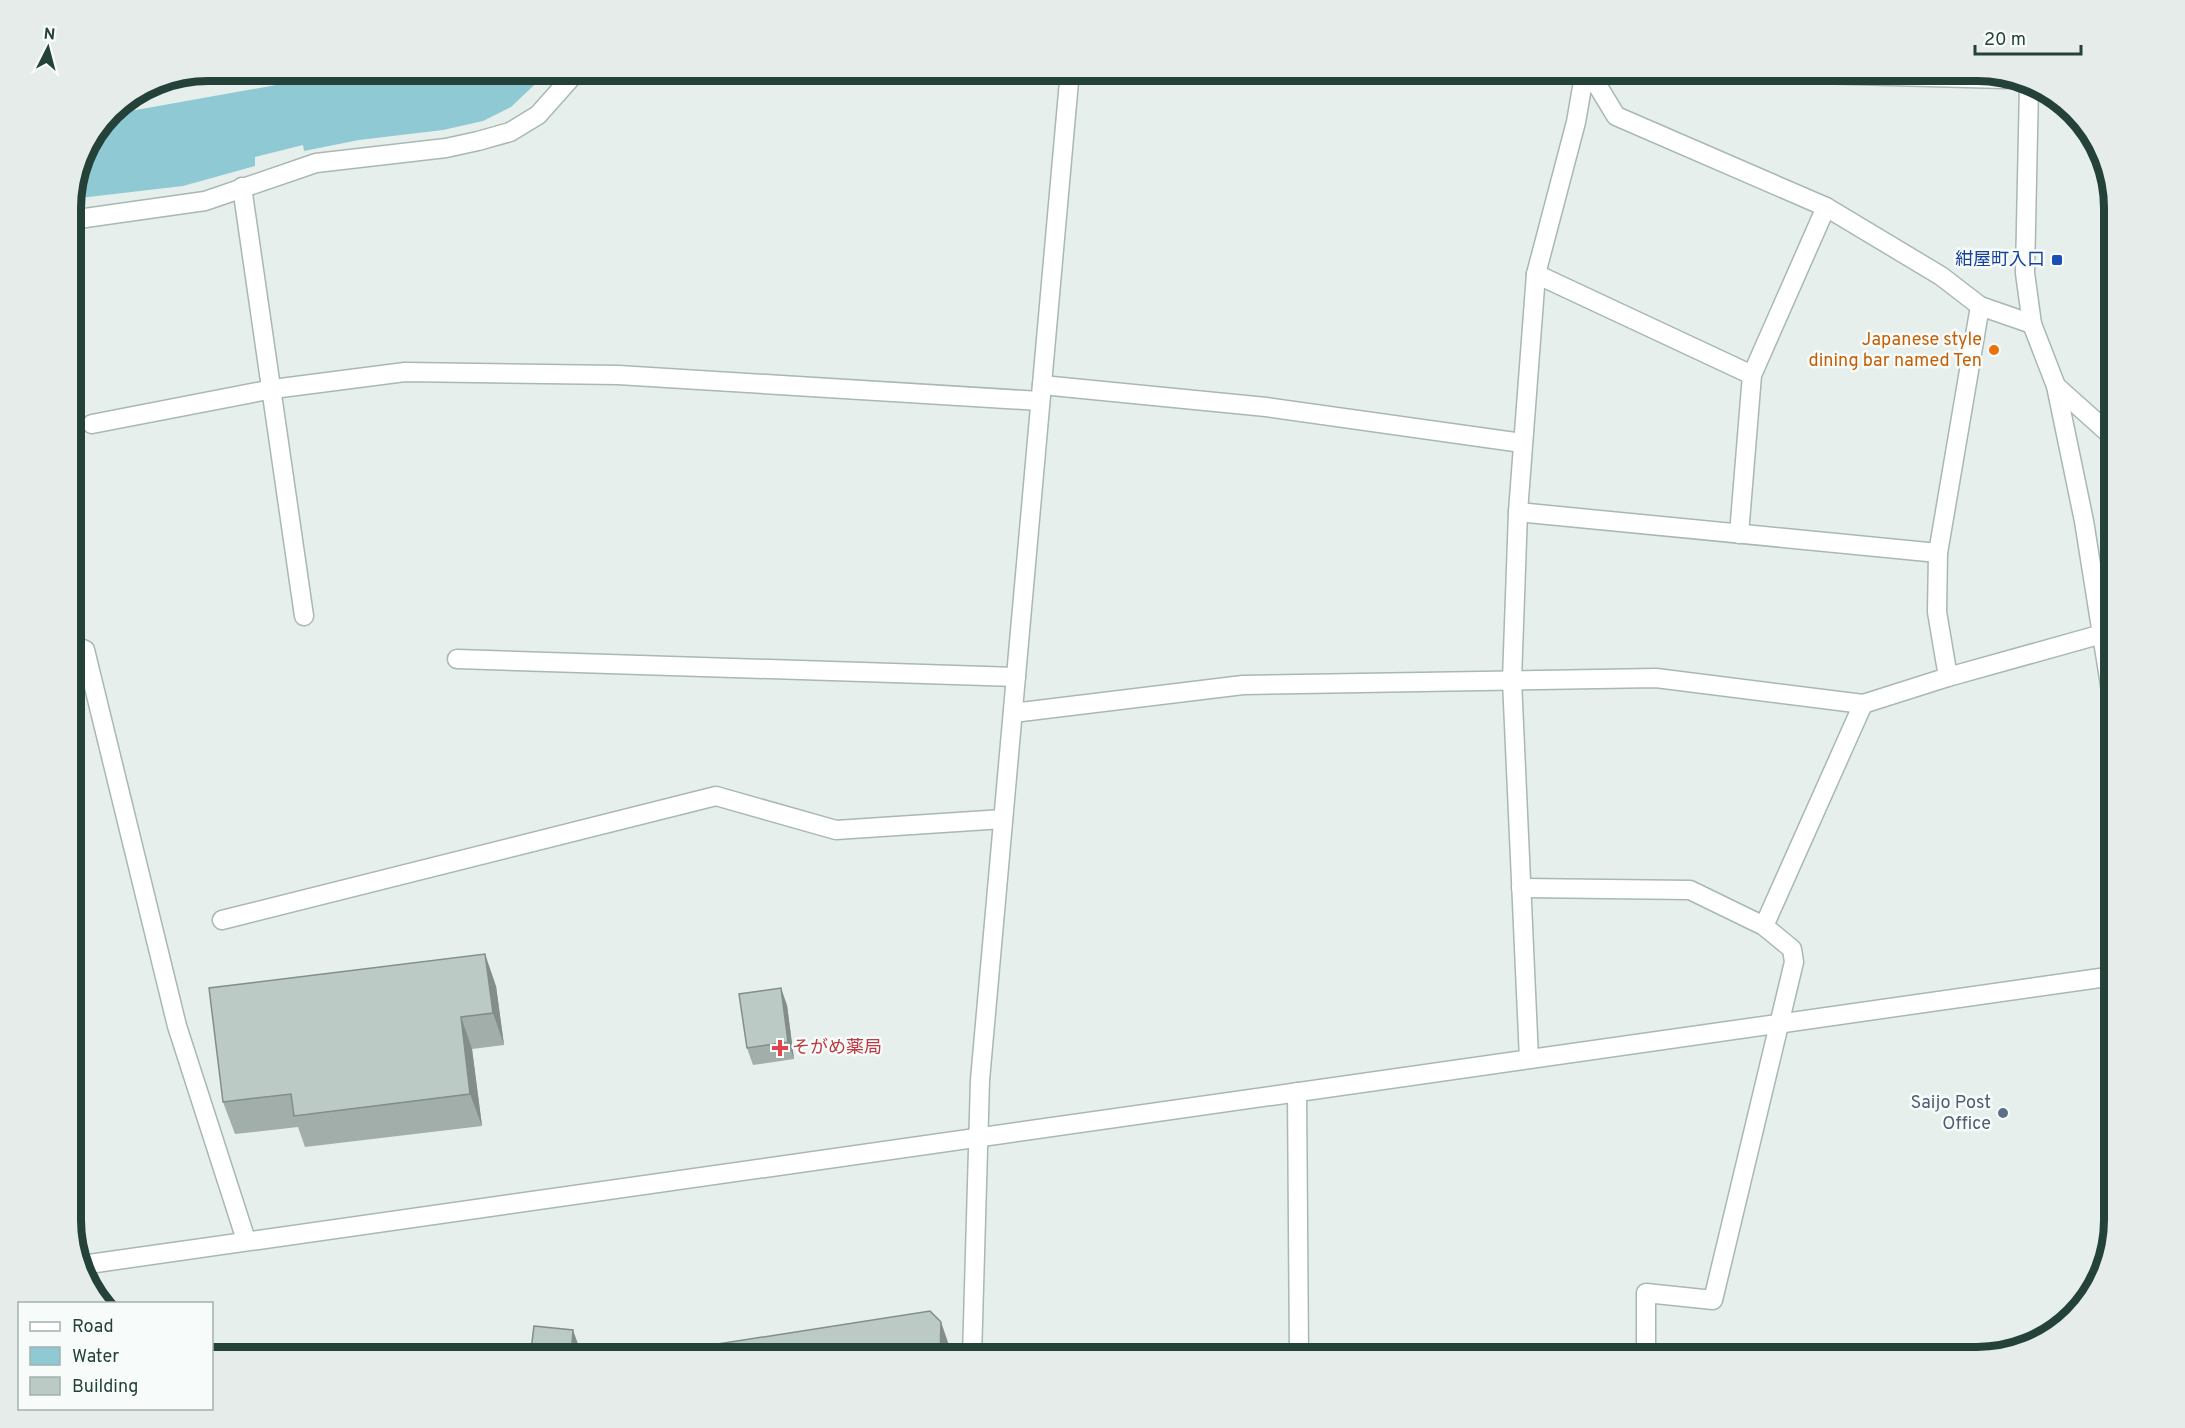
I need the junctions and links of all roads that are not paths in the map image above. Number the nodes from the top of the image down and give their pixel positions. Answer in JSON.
{"nodes":[{"id":1,"x":568,"y":81,"type":"edge"},
{"id":2,"x":1069,"y":81,"type":"edge"},
{"id":3,"x":1585,"y":81,"type":"edge"},
{"id":4,"x":1594,"y":81,"type":"edge"},
{"id":5,"x":2029,"y":92,"type":"edge"},
{"id":6,"x":242,"y":188,"type":"junction"},
{"id":7,"x":1826,"y":207,"type":"junction"},
{"id":8,"x":81,"y":219,"type":"edge"},
{"id":9,"x":1536,"y":274,"type":"junction"},
{"id":10,"x":1980,"y":306,"type":"junction"},
{"id":11,"x":2032,"y":324,"type":"junction"},
{"id":12,"x":1752,"y":375,"type":"junction"},
{"id":13,"x":2056,"y":386,"type":"junction"},
{"id":14,"x":273,"y":389,"type":"junction"},
{"id":15,"x":1041,"y":393,"type":"junction"},
{"id":16,"x":92,"y":424,"type":"dead end"},
{"id":17,"x":2104,"y":428,"type":"edge"},
{"id":18,"x":1522,"y":443,"type":"junction"},
{"id":19,"x":1518,"y":512,"type":"junction"},
{"id":20,"x":1739,"y":534,"type":"junction"},
{"id":21,"x":1938,"y":553,"type":"junction"},
{"id":22,"x":2104,"y":614,"type":"edge"},
{"id":23,"x":304,"y":616,"type":"dead end"},
{"id":24,"x":2104,"y":634,"type":"edge"},
{"id":25,"x":81,"y":648,"type":"edge"},
{"id":26,"x":457,"y":659,"type":"dead end"},
{"id":27,"x":1016,"y":677,"type":"junction"},
{"id":28,"x":1948,"y":677,"type":"junction"},
{"id":29,"x":1512,"y":680,"type":"junction"},
{"id":30,"x":1863,"y":704,"type":"junction"},
{"id":31,"x":1012,"y":713,"type":"junction"},
{"id":32,"x":1003,"y":819,"type":"junction"},
{"id":33,"x":1521,"y":888,"type":"junction"},
{"id":34,"x":222,"y":920,"type":"dead end"},
{"id":35,"x":1764,"y":926,"type":"junction"},
{"id":36,"x":2104,"y":978,"type":"edge"},
{"id":37,"x":1778,"y":1023,"type":"junction"},
{"id":38,"x":1529,"y":1059,"type":"junction"},
{"id":39,"x":1297,"y":1092,"type":"junction"},
{"id":40,"x":978,"y":1136,"type":"junction"},
{"id":41,"x":246,"y":1240,"type":"junction"},
{"id":42,"x":89,"y":1264,"type":"edge"},
{"id":43,"x":972,"y":1347,"type":"edge"},
{"id":44,"x":1299,"y":1347,"type":"edge"},
{"id":45,"x":1646,"y":1347,"type":"edge"}],
"edges":[{"from":1,"to":6,"type":"street"},
{"from":2,"to":15,"type":"street"},
{"from":3,"to":9,"type":"street"},
{"from":4,"to":7,"type":"street"},
{"from":5,"to":11,"type":"street"},
{"from":6,"to":8,"type":"street"},
{"from":6,"to":14,"type":"street"},
{"from":7,"to":10,"type":"street"},
{"from":7,"to":12,"type":"street"},
{"from":9,"to":12,"type":"street"},
{"from":9,"to":18,"type":"street"},
{"from":10,"to":11,"type":"street"},
{"from":10,"to":21,"type":"street"},
{"from":11,"to":13,"type":"street"},
{"from":12,"to":20,"type":"street"},
{"from":13,"to":17,"type":"street"},
{"from":13,"to":22,"type":"street"},
{"from":14,"to":15,"type":"street"},
{"from":14,"to":16,"type":"street"},
{"from":14,"to":23,"type":"street"},
{"from":15,"to":18,"type":"street"},
{"from":15,"to":27,"type":"street"},
{"from":18,"to":19,"type":"street"},
{"from":19,"to":20,"type":"street"},
{"from":19,"to":29,"type":"street"},
{"from":20,"to":21,"type":"street"},
{"from":21,"to":28,"type":"street"},
{"from":24,"to":28,"type":"street"},
{"from":25,"to":41,"type":"street"},
{"from":26,"to":27,"type":"street"},
{"from":27,"to":31,"type":"street"},
{"from":28,"to":30,"type":"street"},
{"from":29,"to":30,"type":"street"},
{"from":29,"to":31,"type":"street"},
{"from":29,"to":33,"type":"street"},
{"from":30,"to":35,"type":"street"},
{"from":31,"to":32,"type":"street"},
{"from":32,"to":34,"type":"street"},
{"from":32,"to":40,"type":"street"},
{"from":33,"to":35,"type":"street"},
{"from":33,"to":38,"type":"street"},
{"from":35,"to":37,"type":"street"},
{"from":36,"to":37,"type":"street"},
{"from":37,"to":38,"type":"street"},
{"from":37,"to":45,"type":"street"},
{"from":38,"to":39,"type":"street"},
{"from":39,"to":40,"type":"street"},
{"from":39,"to":44,"type":"street"},
{"from":40,"to":41,"type":"street"},
{"from":40,"to":43,"type":"street"},
{"from":41,"to":42,"type":"street"}]}
